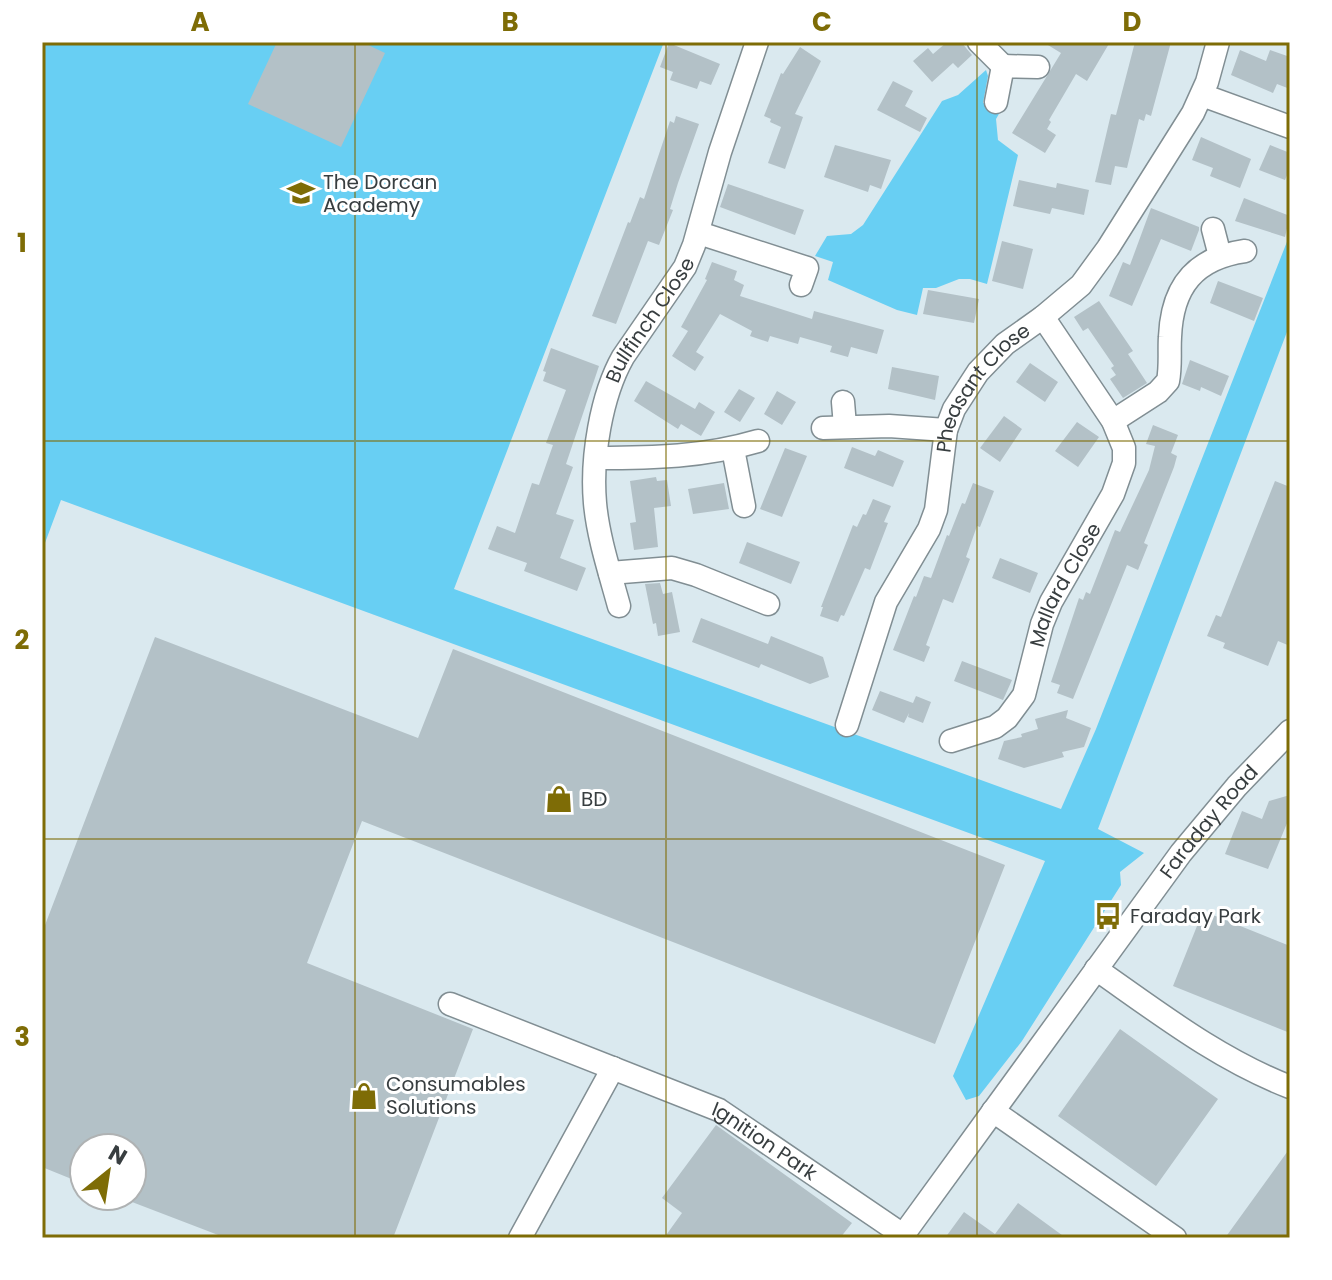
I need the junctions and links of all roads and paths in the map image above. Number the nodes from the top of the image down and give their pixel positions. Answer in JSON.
{"nodes":[{"id":1,"x":757,"y":42,"type":"edge"},
{"id":2,"x":979,"y":42,"type":"edge"},
{"id":3,"x":1218,"y":42,"type":"edge"},
{"id":4,"x":1003,"y":66,"type":"junction"},
{"id":5,"x":1038,"y":67,"type":"dead end"},
{"id":6,"x":1202,"y":95,"type":"junction"},
{"id":7,"x":996,"y":102,"type":"dead end"},
{"id":8,"x":1290,"y":127,"type":"edge"},
{"id":9,"x":1213,"y":229,"type":"dead end"},
{"id":10,"x":699,"y":233,"type":"junction"},
{"id":11,"x":1245,"y":251,"type":"dead end"},
{"id":12,"x":1220,"y":256,"type":"junction"},
{"id":13,"x":801,"y":285,"type":"dead end"},
{"id":14,"x":1043,"y":317,"type":"junction"},
{"id":15,"x":843,"y":402,"type":"dead end"},
{"id":16,"x":1113,"y":421,"type":"junction"},
{"id":17,"x":946,"y":430,"type":"junction"},
{"id":18,"x":758,"y":441,"type":"dead end"},
{"id":19,"x":733,"y":449,"type":"junction"},
{"id":20,"x":597,"y":458,"type":"junction"},
{"id":21,"x":744,"y":506,"type":"dead end"},
{"id":22,"x":610,"y":573,"type":"junction"},
{"id":23,"x":768,"y":604,"type":"dead end"},
{"id":24,"x":619,"y":606,"type":"dead end"},
{"id":25,"x":847,"y":725,"type":"dead end"},
{"id":26,"x":1290,"y":731,"type":"edge"},
{"id":27,"x":951,"y":741,"type":"dead end"},
{"id":28,"x":1096,"y":969,"type":"junction"},
{"id":29,"x":450,"y":1004,"type":"dead end"},
{"id":30,"x":613,"y":1068,"type":"junction"},
{"id":31,"x":1290,"y":1087,"type":"edge"},
{"id":32,"x":993,"y":1111,"type":"junction"},
{"id":33,"x":902,"y":1236,"type":"edge"},
{"id":34,"x":520,"y":1238,"type":"edge"},
{"id":35,"x":1175,"y":1238,"type":"edge"}],
"edges":[{"from":1,"to":10,"type":"street","name":"Bullfinch Close"},
{"from":2,"to":4,"type":"street"},
{"from":3,"to":6,"type":"street","name":"Pheasant Close"},
{"from":4,"to":5,"type":"street"},
{"from":4,"to":7,"type":"street"},
{"from":6,"to":8,"type":"street"},
{"from":6,"to":14,"type":"street","name":"Pheasant Close"},
{"from":9,"to":12,"type":"street"},
{"from":10,"to":13,"type":"street"},
{"from":10,"to":20,"type":"street","name":"Bullfinch Close"},
{"from":11,"to":12,"type":"street"},
{"from":12,"to":16,"type":"street"},
{"from":14,"to":16,"type":"street","name":"Mallard Close"},
{"from":14,"to":17,"type":"street","name":"Pheasant Close"},
{"from":15,"to":17,"type":"street"},
{"from":16,"to":27,"type":"street","name":"Mallard Close"},
{"from":17,"to":25,"type":"street","name":"Pheasant Close"},
{"from":18,"to":19,"type":"street"},
{"from":19,"to":20,"type":"street"},
{"from":19,"to":21,"type":"street"},
{"from":20,"to":22,"type":"street","name":"Bullfinch Close"},
{"from":22,"to":23,"type":"street"},
{"from":22,"to":24,"type":"street","name":"Bullfinch Close"},
{"from":26,"to":28,"type":"street","name":"Faraday Road"},
{"from":28,"to":31,"type":"street"},
{"from":28,"to":32,"type":"street","name":"Faraday Road"},
{"from":29,"to":30,"type":"street","name":"Ignition Park"},
{"from":30,"to":33,"type":"street","name":"Ignition Park"},
{"from":30,"to":34,"type":"street"},
{"from":32,"to":33,"type":"street","name":"Faraday Road"},
{"from":32,"to":35,"type":"street"}]}
